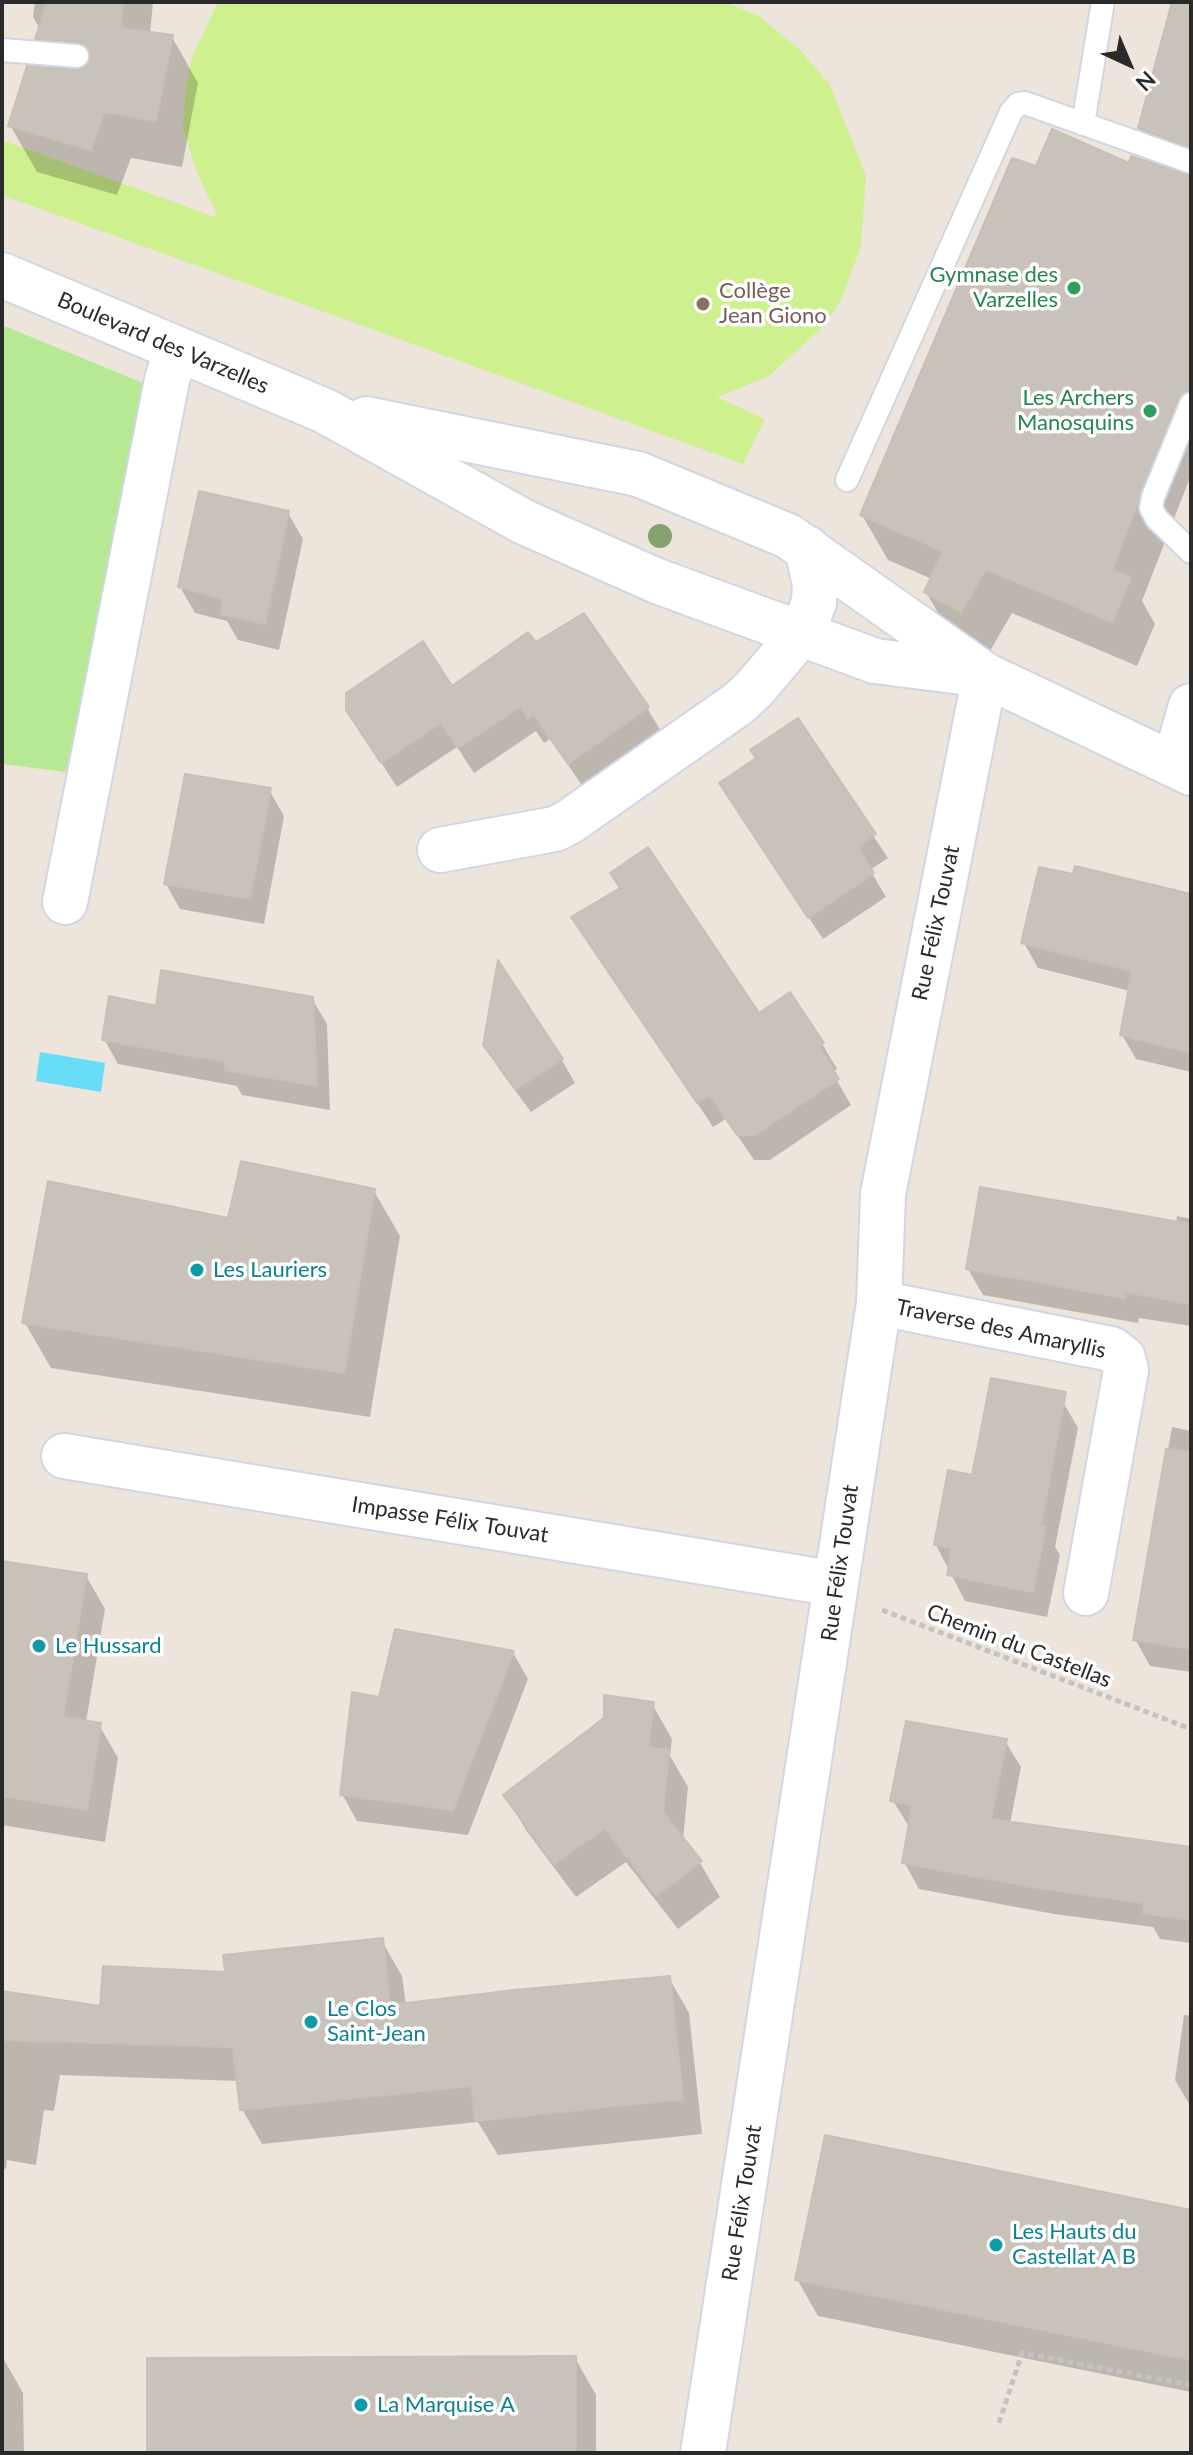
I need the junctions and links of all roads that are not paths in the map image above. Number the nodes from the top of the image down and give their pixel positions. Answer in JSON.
{"nodes":[{"id":1,"x":1103,"y":2,"type":"edge"},
{"id":2,"x":2,"y":50,"type":"edge"},
{"id":3,"x":77,"y":56,"type":"dead end"},
{"id":4,"x":1083,"y":124,"type":"junction"},
{"id":5,"x":1191,"y":162,"type":"edge"},
{"id":6,"x":2,"y":275,"type":"edge"},
{"id":7,"x":176,"y":350,"type":"junction"},
{"id":8,"x":1191,"y":404,"type":"edge"},
{"id":9,"x":325,"y":411,"type":"junction"},
{"id":10,"x":552,"y":457,"type":"junction"},
{"id":11,"x":847,"y":480,"type":"dead end"},
{"id":12,"x":524,"y":522,"type":"junction"},
{"id":13,"x":807,"y":548,"type":"junction"},
{"id":14,"x":1191,"y":552,"type":"edge"},
{"id":15,"x":798,"y":635,"type":"junction"},
{"id":16,"x":985,"y":675,"type":"junction"},
{"id":17,"x":1191,"y":706,"type":"edge"},
{"id":18,"x":1182,"y":769,"type":"edge"},
{"id":19,"x":440,"y":850,"type":"dead end"},
{"id":20,"x":65,"y":902,"type":"dead end"},
{"id":21,"x":879,"y":1303,"type":"junction"},
{"id":22,"x":64,"y":1456,"type":"dead end"},
{"id":23,"x":835,"y":1591,"type":"junction"},
{"id":24,"x":1086,"y":1593,"type":"dead end"},
{"id":25,"x":703,"y":2453,"type":"edge"}],
"edges":[{"from":1,"to":4,"type":"lane"},
{"from":2,"to":3,"type":"lane"},
{"from":4,"to":5,"type":"lane"},
{"from":4,"to":11,"type":"lane"},
{"from":6,"to":7,"type":"street","name":"Boulevard des Varzelles"},
{"from":7,"to":9,"type":"street","name":"Boulevard des Varzelles"},
{"from":7,"to":20,"type":"street"},
{"from":8,"to":14,"type":"lane"},
{"from":9,"to":10,"type":"street","name":"Boulevard des Varzelles"},
{"from":9,"to":12,"type":"street","name":"Boulevard des Varzelles"},
{"from":10,"to":12,"type":"street"},
{"from":10,"to":13,"type":"street","name":"Boulevard des Varzelles"},
{"from":12,"to":15,"type":"street","name":"Boulevard des Varzelles"},
{"from":13,"to":15,"type":"street"},
{"from":13,"to":16,"type":"street","name":"Boulevard des Varzelles"},
{"from":15,"to":16,"type":"street","name":"Boulevard des Varzelles"},
{"from":15,"to":19,"type":"street"},
{"from":16,"to":18,"type":"street","name":"Boulevard des Varzelles"},
{"from":16,"to":21,"type":"street","name":"Rue Félix Touvat"},
{"from":17,"to":18,"type":"street"},
{"from":21,"to":23,"type":"street","name":"Rue Félix Touvat"},
{"from":21,"to":24,"type":"street","name":"Traverse des Amaryllis"},
{"from":22,"to":23,"type":"street","name":"Impasse Félix Touvat"},
{"from":23,"to":25,"type":"street","name":"Rue Félix Touvat"}]}
